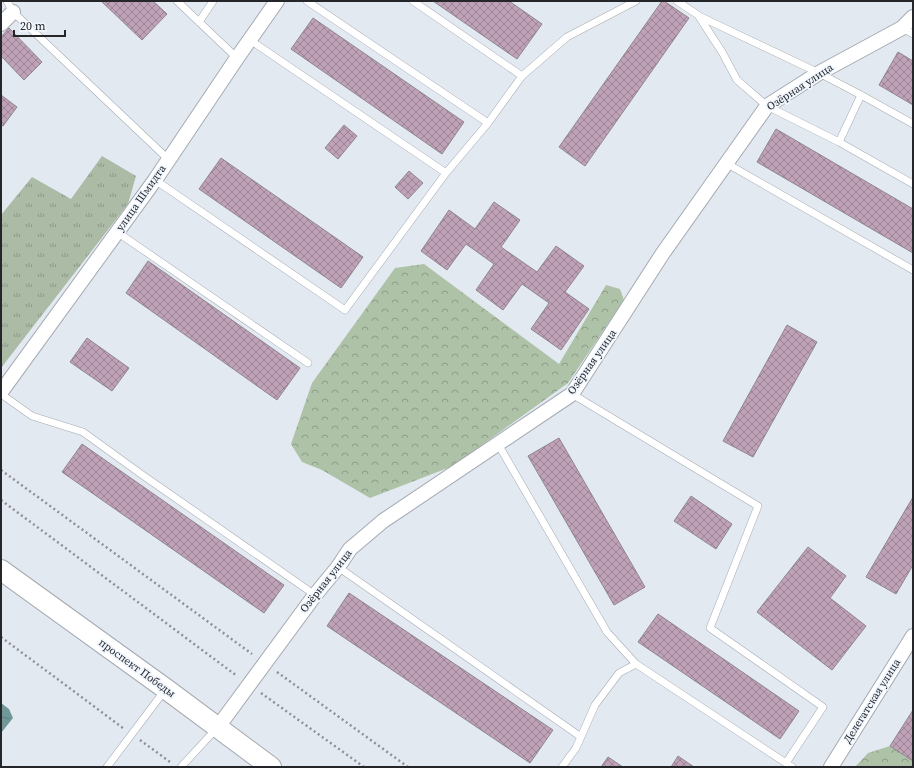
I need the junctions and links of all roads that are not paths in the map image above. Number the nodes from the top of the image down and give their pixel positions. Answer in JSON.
{"nodes":[{"id":1,"x":178,"y":1,"type":"edge"},
{"id":2,"x":213,"y":1,"type":"edge"},
{"id":3,"x":277,"y":1,"type":"edge"},
{"id":4,"x":307,"y":1,"type":"edge"},
{"id":5,"x":412,"y":1,"type":"edge"},
{"id":6,"x":635,"y":1,"type":"edge"},
{"id":7,"x":677,"y":1,"type":"edge"},
{"id":8,"x":10,"y":7,"type":"edge"},
{"id":9,"x":698,"y":15,"type":"junction"},
{"id":10,"x":913,"y":17,"type":"edge"},
{"id":11,"x":199,"y":22,"type":"junction"},
{"id":12,"x":1,"y":24,"type":"edge"},
{"id":13,"x":907,"y":31,"type":"edge"},
{"id":14,"x":250,"y":40,"type":"junction"},
{"id":15,"x":237,"y":58,"type":"junction"},
{"id":16,"x":819,"y":73,"type":"junction"},
{"id":17,"x":522,"y":76,"type":"junction"},
{"id":18,"x":861,"y":95,"type":"junction"},
{"id":19,"x":767,"y":106,"type":"junction"},
{"id":20,"x":488,"y":123,"type":"junction"},
{"id":21,"x":913,"y":124,"type":"edge"},
{"id":22,"x":839,"y":142,"type":"junction"},
{"id":23,"x":168,"y":160,"type":"junction"},
{"id":24,"x":726,"y":163,"type":"junction"},
{"id":25,"x":446,"y":173,"type":"junction"},
{"id":26,"x":155,"y":180,"type":"junction"},
{"id":27,"x":913,"y":184,"type":"edge"},
{"id":28,"x":117,"y":232,"type":"junction"},
{"id":29,"x":913,"y":270,"type":"edge"},
{"id":30,"x":308,"y":363,"type":"dead end"},
{"id":31,"x":1,"y":393,"type":"edge"},
{"id":32,"x":572,"y":394,"type":"junction"},
{"id":33,"x":498,"y":444,"type":"junction"},
{"id":34,"x":338,"y":567,"type":"junction"},
{"id":35,"x":1,"y":570,"type":"edge"},
{"id":36,"x":314,"y":595,"type":"junction"},
{"id":37,"x":913,"y":636,"type":"edge"},
{"id":38,"x":636,"y":664,"type":"junction"},
{"id":39,"x":166,"y":689,"type":"junction"},
{"id":40,"x":218,"y":727,"type":"junction"},
{"id":41,"x":581,"y":737,"type":"junction"},
{"id":42,"x":789,"y":765,"type":"edge"},
{"id":43,"x":107,"y":767,"type":"edge"},
{"id":44,"x":181,"y":767,"type":"edge"},
{"id":45,"x":271,"y":767,"type":"edge"},
{"id":46,"x":562,"y":767,"type":"edge"},
{"id":47,"x":831,"y":767,"type":"edge"}],
"edges":[{"from":1,"to":11,"type":"lane"},
{"from":2,"to":11,"type":"lane"},
{"from":3,"to":14,"type":"street","name":"улица Шмидта"},
{"from":4,"to":20,"type":"lane"},
{"from":5,"to":17,"type":"lane"},
{"from":6,"to":17,"type":"lane"},
{"from":7,"to":9,"type":"lane"},
{"from":8,"to":12,"type":"street"},
{"from":8,"to":23,"type":"lane"},
{"from":9,"to":16,"type":"lane"},
{"from":9,"to":19,"type":"lane"},
{"from":10,"to":13,"type":"street","name":"Озёрная улица"},
{"from":11,"to":15,"type":"lane"},
{"from":13,"to":16,"type":"street","name":"Озёрная улица"},
{"from":14,"to":15,"type":"street","name":"улица Шмидта"},
{"from":14,"to":25,"type":"lane"},
{"from":15,"to":23,"type":"street","name":"улица Шмидта"},
{"from":16,"to":18,"type":"lane"},
{"from":16,"to":19,"type":"street","name":"Озёрная улица"},
{"from":17,"to":20,"type":"lane"},
{"from":18,"to":21,"type":"lane"},
{"from":18,"to":22,"type":"lane"},
{"from":19,"to":22,"type":"lane"},
{"from":19,"to":24,"type":"street","name":"Озёрная улица"},
{"from":20,"to":25,"type":"lane"},
{"from":22,"to":27,"type":"lane"},
{"from":23,"to":26,"type":"street","name":"улица Шмидта"},
{"from":24,"to":29,"type":"lane"},
{"from":24,"to":32,"type":"street","name":"Озёрная улица"},
{"from":25,"to":26,"type":"lane"},
{"from":26,"to":28,"type":"street","name":"улица Шмидта"},
{"from":28,"to":30,"type":"lane"},
{"from":28,"to":31,"type":"street","name":"улица Шмидта"},
{"from":31,"to":36,"type":"lane"},
{"from":32,"to":33,"type":"street","name":"Озёрная улица"},
{"from":32,"to":42,"type":"lane"},
{"from":33,"to":34,"type":"street","name":"Озёрная улица"},
{"from":33,"to":38,"type":"lane"},
{"from":34,"to":36,"type":"street","name":"Озёрная улица"},
{"from":34,"to":41,"type":"lane"},
{"from":35,"to":39,"type":"street","name":"проспект Победы"},
{"from":36,"to":40,"type":"street","name":"Озёрная улица"},
{"from":37,"to":47,"type":"street","name":"Делегатская улица"},
{"from":38,"to":41,"type":"lane"},
{"from":38,"to":42,"type":"lane"},
{"from":39,"to":40,"type":"street","name":"проспект Победы"},
{"from":39,"to":43,"type":"lane"},
{"from":40,"to":44,"type":"lane"},
{"from":40,"to":45,"type":"street","name":"проспект Победы"},
{"from":41,"to":46,"type":"lane"}]}
